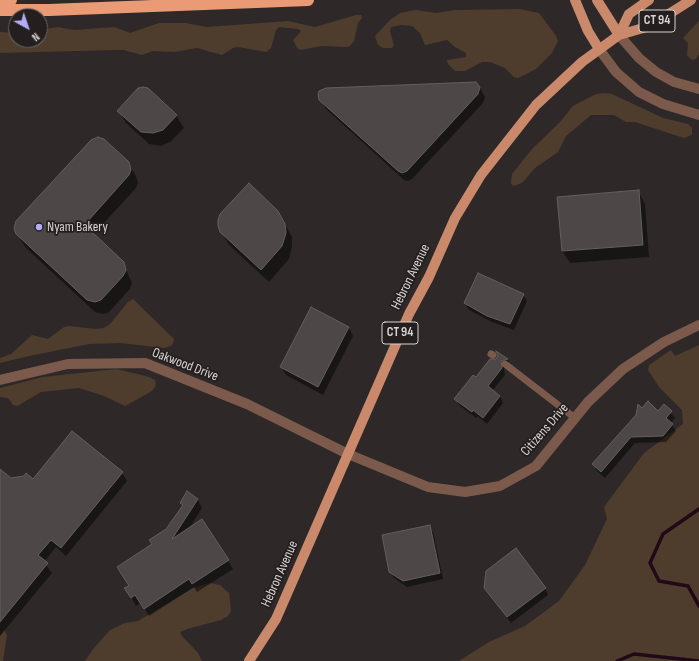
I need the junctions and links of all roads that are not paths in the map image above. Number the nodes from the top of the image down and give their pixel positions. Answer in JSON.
{"nodes":[{"id":1,"x":11,"y":0,"type":"edge"},
{"id":2,"x":308,"y":0,"type":"edge"},
{"id":3,"x":575,"y":0,"type":"edge"},
{"id":4,"x":598,"y":0,"type":"edge"},
{"id":5,"x":649,"y":0,"type":"edge"},
{"id":6,"x":691,"y":0,"type":"edge"},
{"id":7,"x":0,"y":1,"type":"edge"},
{"id":8,"x":0,"y":10,"type":"edge"},
{"id":9,"x":619,"y":35,"type":"junction"},
{"id":10,"x":599,"y":49,"type":"junction"},
{"id":11,"x":699,"y":89,"type":"edge"},
{"id":12,"x":699,"y":114,"type":"edge"},
{"id":13,"x":699,"y":325,"type":"edge"},
{"id":14,"x":505,"y":364,"type":"dead end"},
{"id":15,"x":0,"y":380,"type":"edge"},
{"id":16,"x":575,"y":418,"type":"junction"},
{"id":17,"x":348,"y":454,"type":"junction"},
{"id":18,"x":249,"y":661,"type":"edge"}],
"edges":[{"from":1,"to":7,"type":"highway"},
{"from":2,"to":8,"type":"highway"},
{"from":3,"to":10,"type":"main road"},
{"from":4,"to":9,"type":"main road"},
{"from":5,"to":9,"type":"main road","name":"Hebron Avenue","number":"CT 94"},
{"from":6,"to":9,"type":"main road","name":"Hebron Avenue","number":"CT 94"},
{"from":9,"to":10,"type":"main road","name":"Hebron Avenue","number":"CT 94"},
{"from":9,"to":11,"type":"street"},
{"from":10,"to":12,"type":"street"},
{"from":10,"to":17,"type":"main road","name":"Hebron Avenue","number":"CT 94"},
{"from":13,"to":16,"type":"street","name":"Citizens Drive"},
{"from":14,"to":16,"type":"lane"},
{"from":15,"to":17,"type":"street","name":"Oakwood Drive"},
{"from":16,"to":17,"type":"street","name":"Citizens Drive"},
{"from":17,"to":18,"type":"main road","name":"Hebron Avenue","number":"CT 94"}]}
